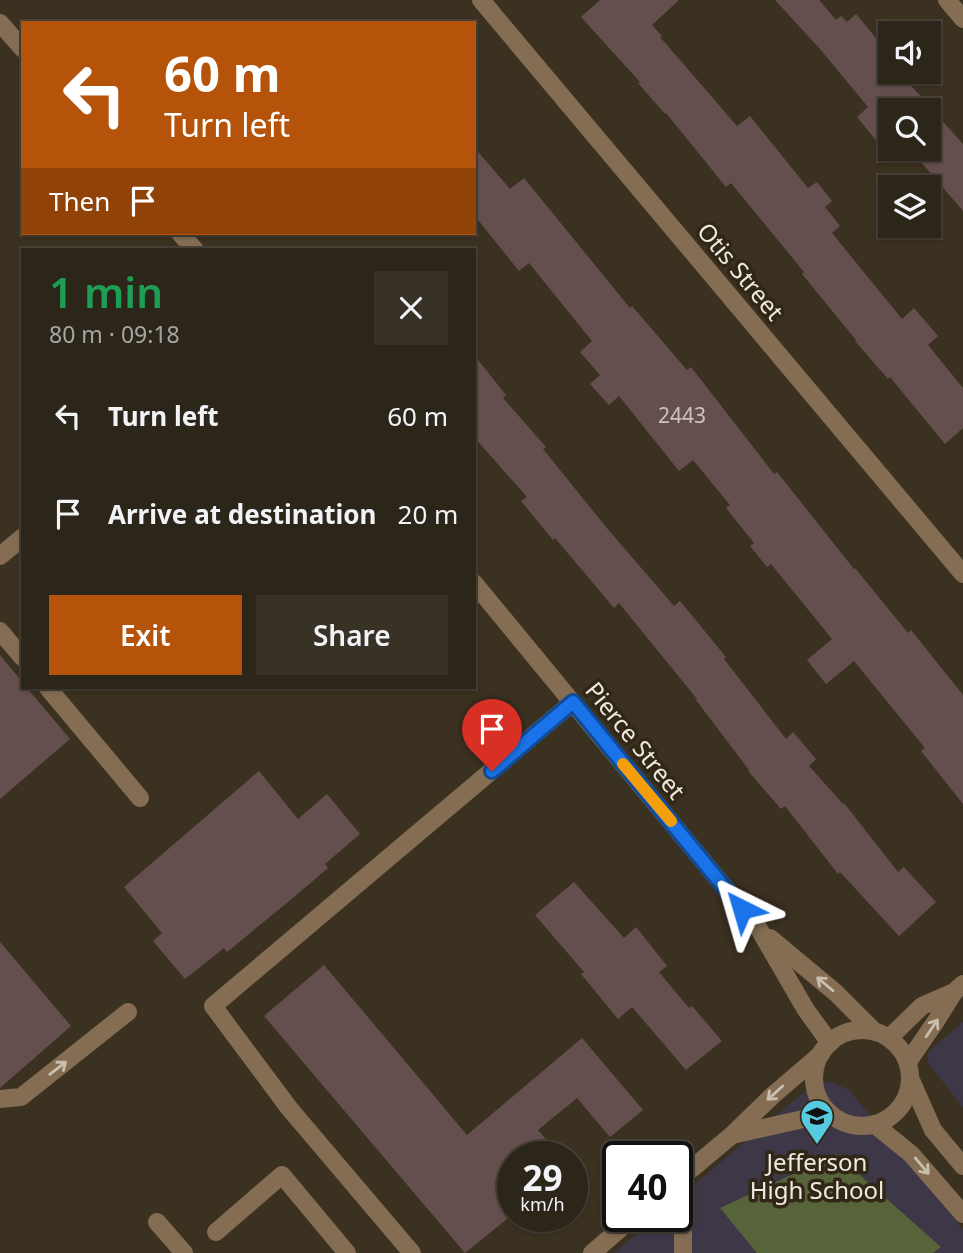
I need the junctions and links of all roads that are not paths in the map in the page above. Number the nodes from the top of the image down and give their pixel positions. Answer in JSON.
{"nodes":[{"id":1,"x":481,"y":0,"type":"edge"},
{"id":2,"x":947,"y":0,"type":"edge"},
{"id":3,"x":963,"y":19,"type":"edge"},
{"id":4,"x":0,"y":23,"type":"edge"},
{"id":5,"x":21,"y":47,"type":"edge"},
{"id":6,"x":21,"y":539,"type":"edge"},
{"id":7,"x":0,"y":556,"type":"edge"},
{"id":8,"x":963,"y":574,"type":"edge"},
{"id":9,"x":476,"y":585,"type":"edge"},
{"id":10,"x":0,"y":631,"type":"edge"},
{"id":11,"x":21,"y":656,"type":"edge"},
{"id":12,"x":49,"y":689,"type":"edge"},
{"id":13,"x":573,"y":702,"type":"junction"},
{"id":14,"x":140,"y":798,"type":"dead end"},
{"id":15,"x":759,"y":929,"type":"junction"},
{"id":16,"x":958,"y":988,"type":"edge"},
{"id":17,"x":128,"y":1012,"type":"dead end"},
{"id":18,"x":882,"y":1035,"type":"junction"},
{"id":19,"x":825,"y":1048,"type":"junction"},
{"id":20,"x":909,"y":1070,"type":"junction"},
{"id":21,"x":0,"y":1099,"type":"edge"},
{"id":22,"x":830,"y":1113,"type":"junction"},
{"id":23,"x":874,"y":1124,"type":"junction"},
{"id":24,"x":732,"y":1136,"type":"junction"},
{"id":25,"x":963,"y":1166,"type":"edge"},
{"id":26,"x":693,"y":1168,"type":"edge"},
{"id":27,"x":963,"y":1214,"type":"edge"},
{"id":28,"x":157,"y":1222,"type":"dead end"},
{"id":29,"x":216,"y":1232,"type":"dead end"},
{"id":30,"x":616,"y":1232,"type":"edge"},
{"id":31,"x":683,"y":1232,"type":"edge"},
{"id":32,"x":184,"y":1253,"type":"edge"},
{"id":33,"x":347,"y":1253,"type":"edge"},
{"id":34,"x":412,"y":1253,"type":"edge"},
{"id":35,"x":592,"y":1253,"type":"edge"},
{"id":36,"x":683,"y":1253,"type":"edge"}],
"edges":[{"from":1,"to":8,"type":"street","name":"Otis Street"},
{"from":2,"to":3,"type":"street"},
{"from":4,"to":5,"type":"street"},
{"from":6,"to":7,"type":"street"},
{"from":9,"to":13,"type":"street","name":"Pierce Street"},
{"from":10,"to":11,"type":"street"},
{"from":12,"to":14,"type":"street"},
{"from":13,"to":15,"type":"street","name":"Pierce Street"},
{"from":13,"to":34,"type":"street"},
{"from":18,"to":15,"type":"street","name":"Pierce Street","one_way":true},
{"from":15,"to":19,"type":"street","name":"Pierce Street"},
{"from":16,"to":18,"type":"street"},
{"from":20,"to":16,"type":"street","one_way":true},
{"from":21,"to":17,"type":"street","one_way":true},
{"from":18,"to":19,"type":"street"},
{"from":18,"to":20,"type":"street"},
{"from":19,"to":22,"type":"street"},
{"from":19,"to":24,"type":"street","one_way":true},
{"from":20,"to":23,"type":"street"},
{"from":20,"to":25,"type":"street"},
{"from":22,"to":23,"type":"street"},
{"from":22,"to":24,"type":"street"},
{"from":23,"to":27,"type":"street","one_way":true},
{"from":24,"to":26,"type":"street"},
{"from":28,"to":32,"type":"street"},
{"from":29,"to":33,"type":"street"},
{"from":30,"to":35,"type":"street"},
{"from":31,"to":36,"type":"street"}]}
